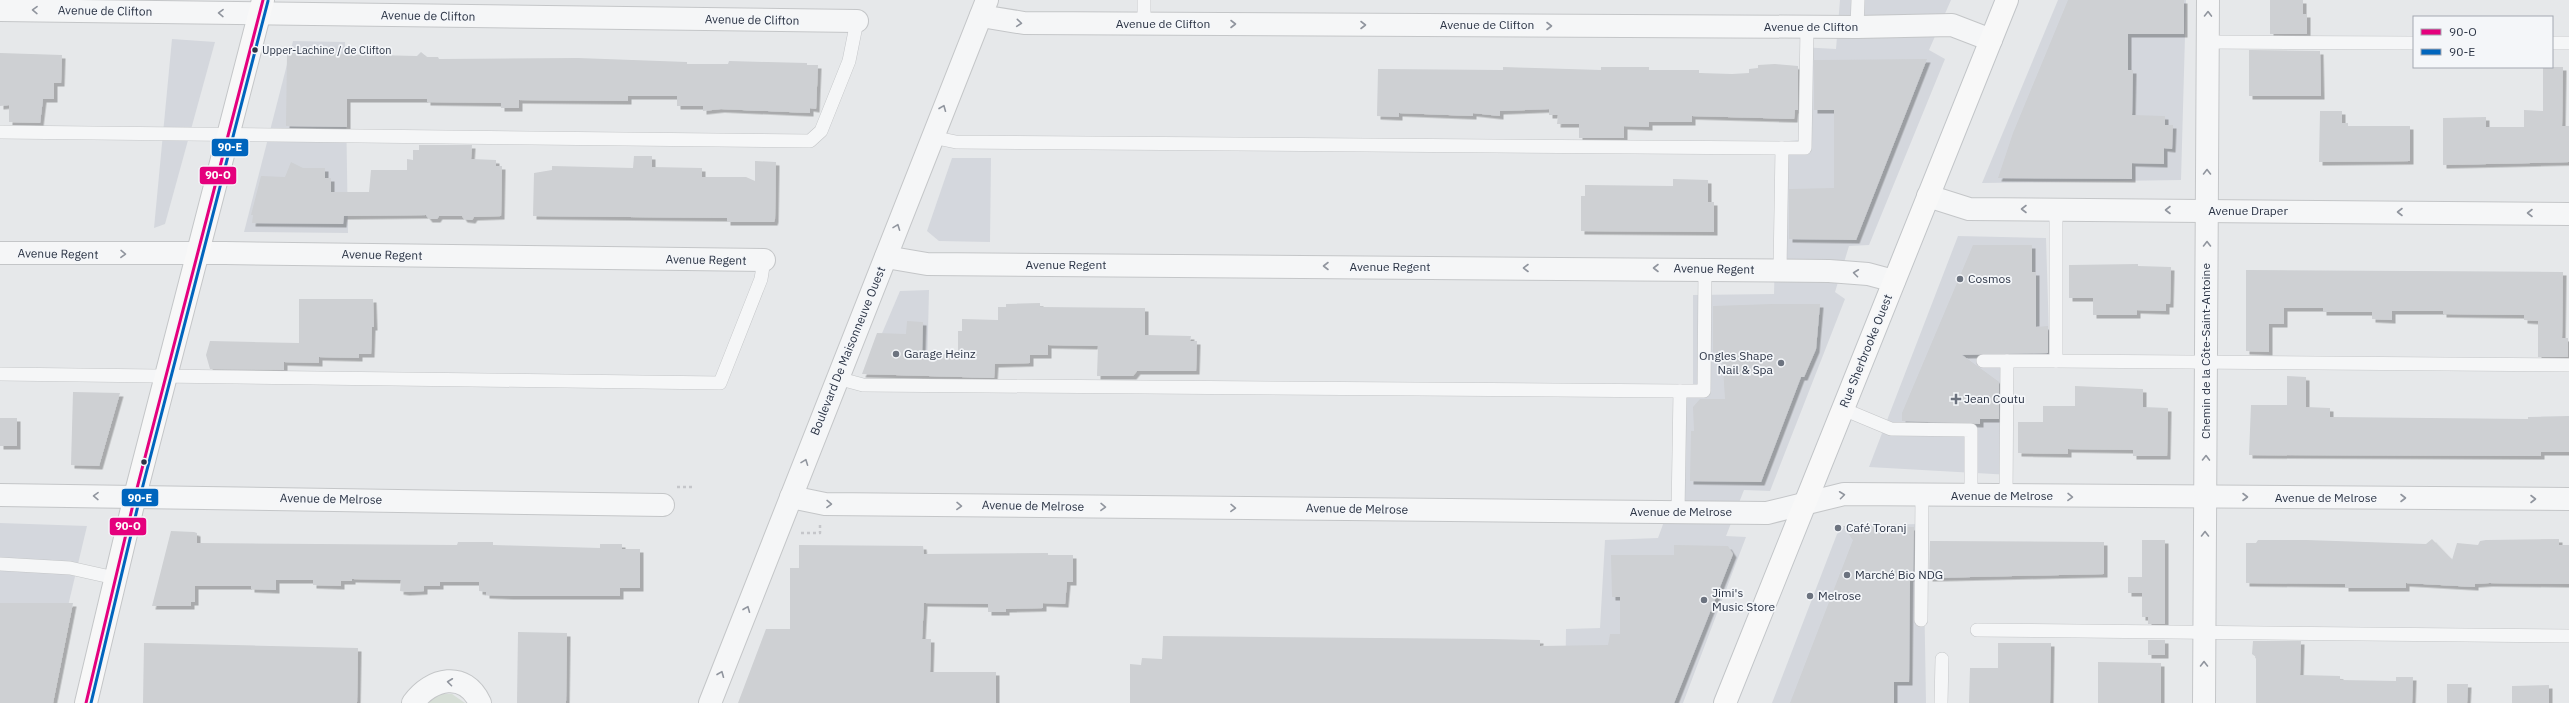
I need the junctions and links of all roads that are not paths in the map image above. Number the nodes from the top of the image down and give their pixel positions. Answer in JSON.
{"nodes":[{"id":1,"x":1144,"y":0,"type":"edge"},
{"id":2,"x":1858,"y":0,"type":"edge"},
{"id":3,"x":2007,"y":0,"type":"edge"},
{"id":4,"x":2208,"y":0,"type":"edge"},
{"id":5,"x":261,"y":7,"type":"edge"},
{"id":6,"x":984,"y":8,"type":"edge"},
{"id":7,"x":0,"y":10,"type":"edge"},
{"id":8,"x":857,"y":21,"type":"joint"},
{"id":9,"x":1144,"y":24,"type":"junction"},
{"id":10,"x":1807,"y":27,"type":"junction"},
{"id":11,"x":1857,"y":27,"type":"junction"},
{"id":12,"x":1991,"y":40,"type":"junction"},
{"id":13,"x":2207,"y":42,"type":"junction"},
{"id":14,"x":2413,"y":43,"type":"edge"},
{"id":15,"x":2553,"y":43,"type":"edge"},
{"id":16,"x":2569,"y":43,"type":"edge"},
{"id":17,"x":0,"y":132,"type":"edge"},
{"id":18,"x":228,"y":134,"type":"junction"},
{"id":19,"x":932,"y":136,"type":"junction"},
{"id":20,"x":1782,"y":148,"type":"junction"},
{"id":21,"x":1928,"y":196,"type":"junction"},
{"id":22,"x":2056,"y":210,"type":"junction"},
{"id":23,"x":2207,"y":211,"type":"junction"},
{"id":24,"x":2569,"y":214,"type":"edge"},
{"id":25,"x":0,"y":253,"type":"edge"},
{"id":26,"x":197,"y":254,"type":"junction"},
{"id":27,"x":886,"y":257,"type":"junction"},
{"id":28,"x":764,"y":260,"type":"joint"},
{"id":29,"x":1705,"y":269,"type":"junction"},
{"id":30,"x":1780,"y":270,"type":"junction"},
{"id":31,"x":1894,"y":281,"type":"junction"},
{"id":32,"x":1983,"y":361,"type":"dead end"},
{"id":33,"x":2007,"y":361,"type":"junction"},
{"id":34,"x":2056,"y":361,"type":"junction"},
{"id":35,"x":2207,"y":362,"type":"junction"},
{"id":36,"x":2569,"y":365,"type":"edge"},
{"id":37,"x":0,"y":374,"type":"edge"},
{"id":38,"x":166,"y":374,"type":"junction"},
{"id":39,"x":837,"y":378,"type":"junction"},
{"id":40,"x":1680,"y":390,"type":"junction"},
{"id":41,"x":1843,"y":409,"type":"junction"},
{"id":42,"x":0,"y":495,"type":"edge"},
{"id":43,"x":135,"y":496,"type":"junction"},
{"id":44,"x":669,"y":496,"type":"road end"},
{"id":45,"x":1922,"y":496,"type":"junction"},
{"id":46,"x":1971,"y":496,"type":"junction"},
{"id":47,"x":2006,"y":496,"type":"junction"},
{"id":48,"x":791,"y":497,"type":"junction"},
{"id":49,"x":2206,"y":497,"type":"junction"},
{"id":50,"x":2569,"y":500,"type":"edge"},
{"id":51,"x":1804,"y":503,"type":"junction"},
{"id":52,"x":1678,"y":512,"type":"junction"},
{"id":53,"x":0,"y":564,"type":"edge"},
{"id":54,"x":115,"y":578,"type":"junction"},
{"id":55,"x":1921,"y":620,"type":"dead end"},
{"id":56,"x":1977,"y":630,"type":"dead end"},
{"id":57,"x":2205,"y":632,"type":"junction"},
{"id":58,"x":2569,"y":636,"type":"edge"},
{"id":59,"x":1942,"y":659,"type":"dead end"},
{"id":60,"x":86,"y":703,"type":"edge"},
{"id":61,"x":413,"y":703,"type":"edge"},
{"id":62,"x":480,"y":703,"type":"edge"},
{"id":63,"x":710,"y":703,"type":"edge"},
{"id":64,"x":1725,"y":703,"type":"edge"},
{"id":65,"x":1941,"y":703,"type":"edge"},
{"id":66,"x":2204,"y":703,"type":"edge"}],
"edges":[{"from":1,"to":9,"type":"lane"},
{"from":2,"to":11,"type":"lane"},
{"from":3,"to":12,"type":"main road","name":"Rue Sherbrooke Ouest"},
{"from":13,"to":4,"type":"street","name":"Chemin de la Côte-Saint-Antoine","one_way":true},
{"from":5,"to":7,"type":"street","name":"Avenue de Clifton","one_way":true},
{"from":5,"to":8,"type":"street","name":"Avenue de Clifton"},
{"from":5,"to":18,"type":"main road"},
{"from":6,"to":9,"type":"street","name":"Avenue de Clifton","one_way":true},
{"from":19,"to":6,"type":"street","name":"Boulevard De Maisonneuve Ouest","one_way":true},
{"from":8,"to":18,"type":"lane"},
{"from":9,"to":10,"type":"street","name":"Avenue de Clifton","one_way":true},
{"from":10,"to":11,"type":"street","name":"Avenue de Clifton"},
{"from":10,"to":20,"type":"lane"},
{"from":11,"to":12,"type":"street","name":"Avenue de Clifton"},
{"from":12,"to":21,"type":"main road","name":"Rue Sherbrooke Ouest"},
{"from":13,"to":14,"type":"lane"},
{"from":23,"to":13,"type":"street","name":"Chemin de la Côte-Saint-Antoine","one_way":true},
{"from":15,"to":16,"type":"lane"},
{"from":17,"to":18,"type":"lane"},
{"from":18,"to":26,"type":"main road"},
{"from":19,"to":20,"type":"lane"},
{"from":27,"to":19,"type":"street","name":"Boulevard De Maisonneuve Ouest","one_way":true},
{"from":20,"to":30,"type":"lane"},
{"from":22,"to":21,"type":"street","name":"Avenue Draper","one_way":true},
{"from":21,"to":31,"type":"main road","name":"Rue Sherbrooke Ouest"},
{"from":23,"to":22,"type":"street","name":"Avenue Draper","one_way":true},
{"from":22,"to":34,"type":"lane"},
{"from":24,"to":23,"type":"street","name":"Avenue Draper","one_way":true},
{"from":35,"to":23,"type":"street","name":"Chemin de la Côte-Saint-Antoine","one_way":true},
{"from":25,"to":26,"type":"street","name":"Avenue Regent","one_way":true},
{"from":26,"to":28,"type":"street","name":"Avenue Regent"},
{"from":26,"to":38,"type":"main road"},
{"from":29,"to":27,"type":"street","name":"Avenue Regent","one_way":true},
{"from":27,"to":39,"type":"street","name":"Boulevard De Maisonneuve Ouest"},
{"from":28,"to":38,"type":"lane"},
{"from":29,"to":30,"type":"street","name":"Avenue Regent"},
{"from":29,"to":40,"type":"lane"},
{"from":31,"to":30,"type":"street","name":"Avenue Regent","one_way":true},
{"from":31,"to":41,"type":"main road","name":"Rue Sherbrooke Ouest"},
{"from":32,"to":33,"type":"lane"},
{"from":33,"to":34,"type":"lane"},
{"from":33,"to":47,"type":"lane"},
{"from":34,"to":35,"type":"lane"},
{"from":35,"to":36,"type":"lane"},
{"from":49,"to":35,"type":"street","name":"Chemin de la Côte-Saint-Antoine","one_way":true},
{"from":37,"to":38,"type":"lane"},
{"from":38,"to":43,"type":"main road"},
{"from":39,"to":40,"type":"lane"},
{"from":48,"to":39,"type":"street","name":"Boulevard De Maisonneuve Ouest","one_way":true},
{"from":40,"to":52,"type":"lane"},
{"from":41,"to":46,"type":"lane"},
{"from":41,"to":51,"type":"main road","name":"Rue Sherbrooke Ouest"},
{"from":43,"to":42,"type":"street","name":"Avenue de Melrose","one_way":true},
{"from":43,"to":44,"type":"street","name":"Avenue de Melrose"},
{"from":43,"to":54,"type":"main road"},
{"from":45,"to":46,"type":"street","name":"Avenue de Melrose"},
{"from":51,"to":45,"type":"street","name":"Avenue de Melrose","one_way":true},
{"from":45,"to":55,"type":"lane"},
{"from":46,"to":47,"type":"street","name":"Avenue de Melrose"},
{"from":47,"to":49,"type":"street","name":"Avenue de Melrose","one_way":true},
{"from":48,"to":52,"type":"street","name":"Avenue de Melrose","one_way":true},
{"from":63,"to":48,"type":"street","name":"Boulevard De Maisonneuve Ouest","one_way":true},
{"from":49,"to":50,"type":"street","name":"Avenue de Melrose","one_way":true},
{"from":57,"to":49,"type":"street","name":"Chemin de la Côte-Saint-Antoine","one_way":true},
{"from":51,"to":52,"type":"street","name":"Avenue de Melrose"},
{"from":51,"to":64,"type":"main road","name":"Rue Sherbrooke Ouest"},
{"from":53,"to":54,"type":"lane"},
{"from":54,"to":60,"type":"main road"},
{"from":56,"to":57,"type":"lane"},
{"from":57,"to":58,"type":"lane"},
{"from":66,"to":57,"type":"street","name":"Chemin de la Côte-Saint-Antoine","one_way":true},
{"from":59,"to":65,"type":"lane"},
{"from":62,"to":61,"type":"street","one_way":true}]}
